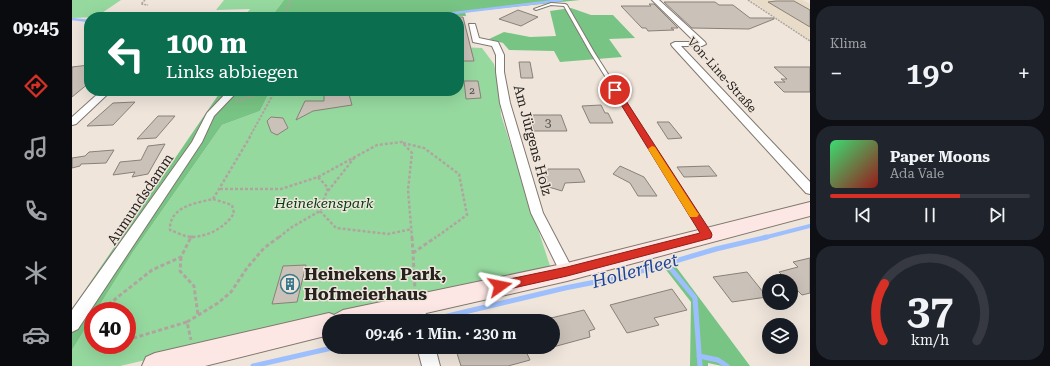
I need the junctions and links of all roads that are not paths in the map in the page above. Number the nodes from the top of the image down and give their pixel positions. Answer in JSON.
{"nodes":[{"id":1,"x":655,"y":0,"type":"edge"},
{"id":2,"x":566,"y":3,"type":"edge"},
{"id":3,"x":536,"y":9,"type":"dead end"},
{"id":4,"x":472,"y":26,"type":"dead end"},
{"id":5,"x":101,"y":96,"type":"edge"},
{"id":6,"x":228,"y":96,"type":"edge"},
{"id":7,"x":72,"y":122,"type":"edge"},
{"id":8,"x":810,"y":190,"type":"edge"},
{"id":9,"x":810,"y":209,"type":"edge"},
{"id":10,"x":707,"y":235,"type":"junction"},
{"id":11,"x":567,"y":272,"type":"junction"},
{"id":12,"x":418,"y":313,"type":"edge"},
{"id":13,"x":72,"y":324,"type":"edge"},
{"id":14,"x":322,"y":326,"type":"edge"},
{"id":15,"x":428,"y":354,"type":"edge"},
{"id":16,"x":155,"y":366,"type":"edge"},
{"id":17,"x":431,"y":366,"type":"edge"}],
"edges":[{"from":1,"to":8,"type":"street","name":"Von-Line-Straße"},
{"from":2,"to":3,"type":"lane"},
{"from":2,"to":10,"type":"lane"},
{"from":4,"to":11,"type":"street","name":"Am Jürgens Holz"},
{"from":5,"to":7,"type":"street"},
{"from":6,"to":13,"type":"street","name":"Aumundsdamm"},
{"from":9,"to":10,"type":"street"},
{"from":10,"to":11,"type":"street"},
{"from":11,"to":12,"type":"street"},
{"from":14,"to":16,"type":"street"},
{"from":15,"to":17,"type":"street"}]}
